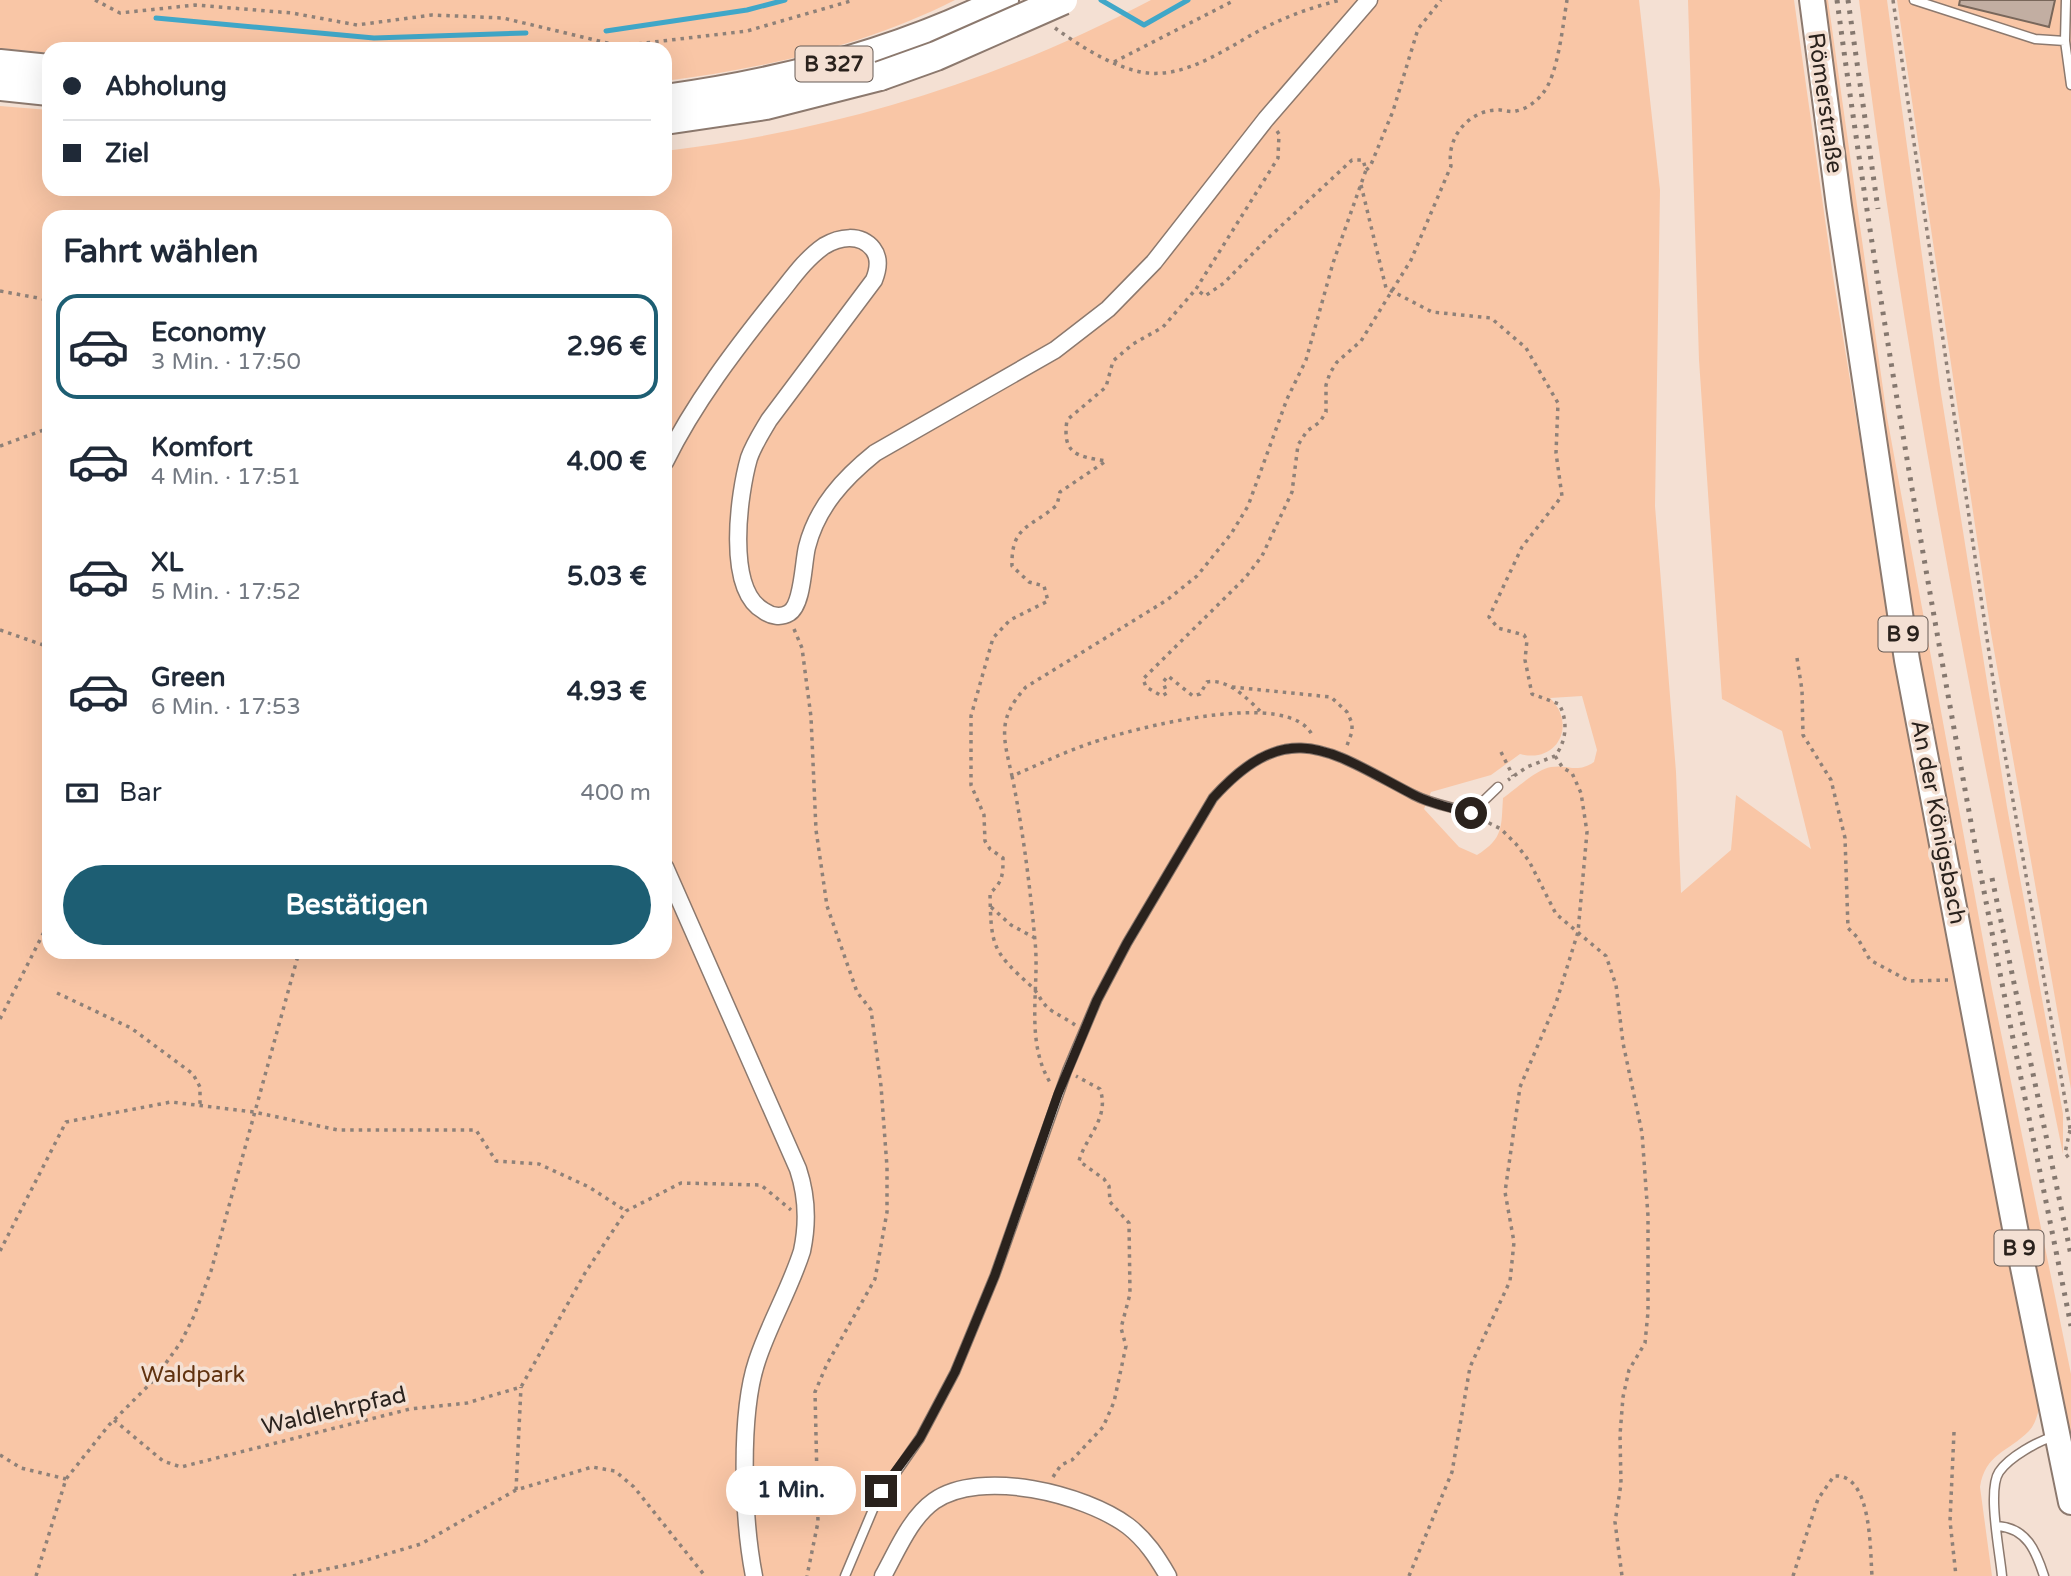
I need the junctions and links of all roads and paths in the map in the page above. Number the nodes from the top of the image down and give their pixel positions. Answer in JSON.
{"nodes":[{"id":1,"x":95,"y":0,"type":"edge"},
{"id":2,"x":854,"y":0,"type":"edge"},
{"id":3,"x":1004,"y":0,"type":"edge"},
{"id":4,"x":1235,"y":0,"type":"edge"},
{"id":5,"x":1341,"y":0,"type":"edge"},
{"id":6,"x":1369,"y":0,"type":"edge"},
{"id":7,"x":1441,"y":0,"type":"edge"},
{"id":8,"x":1567,"y":0,"type":"edge"},
{"id":9,"x":1812,"y":0,"type":"edge"},
{"id":10,"x":1893,"y":0,"type":"edge"},
{"id":11,"x":1914,"y":0,"type":"edge"},
{"id":12,"x":2066,"y":0,"type":"edge"},
{"id":13,"x":1054,"y":10,"type":"edge"},
{"id":14,"x":2065,"y":41,"type":"junction"},
{"id":15,"x":603,"y":42,"type":"edge"},
{"id":16,"x":654,"y":42,"type":"edge"},
{"id":17,"x":1114,"y":62,"type":"junction"},
{"id":18,"x":0,"y":64,"type":"edge"},
{"id":19,"x":42,"y":68,"type":"edge"},
{"id":20,"x":2071,"y":85,"type":"edge"},
{"id":21,"x":0,"y":86,"type":"edge"},
{"id":22,"x":42,"y":90,"type":"edge"},
{"id":23,"x":672,"y":98,"type":"edge"},
{"id":24,"x":672,"y":119,"type":"edge"},
{"id":25,"x":1266,"y":119,"type":"junction"},
{"id":26,"x":1366,"y":170,"type":"junction"},
{"id":27,"x":1361,"y":185,"type":"junction"},
{"id":28,"x":1839,"y":206,"type":"joint"},
{"id":29,"x":1196,"y":289,"type":"junction"},
{"id":30,"x":0,"y":291,"type":"edge"},
{"id":31,"x":1392,"y":291,"type":"junction"},
{"id":32,"x":42,"y":299,"type":"edge"},
{"id":33,"x":42,"y":431,"type":"edge"},
{"id":34,"x":0,"y":446,"type":"edge"},
{"id":35,"x":672,"y":449,"type":"edge"},
{"id":36,"x":787,"y":614,"type":"junction"},
{"id":37,"x":0,"y":630,"type":"edge"},
{"id":38,"x":42,"y":645,"type":"edge"},
{"id":39,"x":1797,"y":658,"type":"dead end"},
{"id":40,"x":1232,"y":687,"type":"junction"},
{"id":41,"x":1260,"y":711,"type":"junction"},
{"id":42,"x":1313,"y":747,"type":"junction"},
{"id":43,"x":1501,"y":752,"type":"dead end"},
{"id":44,"x":1555,"y":756,"type":"junction"},
{"id":45,"x":1342,"y":757,"type":"junction"},
{"id":46,"x":1012,"y":776,"type":"junction"},
{"id":47,"x":1497,"y":787,"type":"dead end"},
{"id":48,"x":1471,"y":813,"type":"junction"},
{"id":49,"x":672,"y":883,"type":"edge"},
{"id":50,"x":990,"y":906,"type":"junction"},
{"id":51,"x":1578,"y":932,"type":"junction"},
{"id":52,"x":42,"y":936,"type":"edge"},
{"id":53,"x":1035,"y":938,"type":"junction"},
{"id":54,"x":297,"y":959,"type":"edge"},
{"id":55,"x":1968,"y":977,"type":"junction"},
{"id":56,"x":1035,"y":989,"type":"junction"},
{"id":57,"x":57,"y":993,"type":"dead end"},
{"id":58,"x":0,"y":1019,"type":"edge"},
{"id":59,"x":1083,"y":1031,"type":"junction"},
{"id":60,"x":1067,"y":1071,"type":"junction"},
{"id":61,"x":1058,"y":1094,"type":"junction"},
{"id":62,"x":200,"y":1106,"type":"junction"},
{"id":63,"x":254,"y":1112,"type":"junction"},
{"id":64,"x":2070,"y":1128,"type":"edge"},
{"id":65,"x":2071,"y":1134,"type":"edge"},
{"id":66,"x":2071,"y":1161,"type":"edge"},
{"id":67,"x":770,"y":1194,"type":"dead end"},
{"id":68,"x":626,"y":1211,"type":"junction"},
{"id":69,"x":0,"y":1251,"type":"edge"},
{"id":70,"x":521,"y":1387,"type":"junction"},
{"id":71,"x":114,"y":1420,"type":"junction"},
{"id":72,"x":1954,"y":1432,"type":"dead end"},
{"id":73,"x":2057,"y":1435,"type":"junction"},
{"id":74,"x":0,"y":1455,"type":"edge"},
{"id":75,"x":66,"y":1479,"type":"junction"},
{"id":76,"x":516,"y":1490,"type":"junction"},
{"id":77,"x":1042,"y":1493,"type":"junction"},
{"id":78,"x":2071,"y":1502,"type":"edge"},
{"id":79,"x":1997,"y":1526,"type":"junction"},
{"id":80,"x":36,"y":1576,"type":"edge"},
{"id":81,"x":293,"y":1576,"type":"edge"},
{"id":82,"x":705,"y":1576,"type":"edge"},
{"id":83,"x":754,"y":1576,"type":"edge"},
{"id":84,"x":807,"y":1576,"type":"edge"},
{"id":85,"x":845,"y":1576,"type":"edge"},
{"id":86,"x":884,"y":1576,"type":"edge"},
{"id":87,"x":1168,"y":1576,"type":"edge"},
{"id":88,"x":1409,"y":1576,"type":"edge"},
{"id":89,"x":1622,"y":1576,"type":"edge"},
{"id":90,"x":1793,"y":1576,"type":"edge"},
{"id":91,"x":1872,"y":1576,"type":"edge"},
{"id":92,"x":1956,"y":1576,"type":"edge"},
{"id":93,"x":2002,"y":1576,"type":"edge"},
{"id":94,"x":2044,"y":1576,"type":"edge"}],
"edges":[{"from":1,"to":15,"type":"path"},
{"from":2,"to":16,"type":"path"},
{"from":3,"to":23,"type":"highway","number":"B 327"},
{"from":4,"to":17,"type":"path"},
{"from":5,"to":17,"type":"path"},
{"from":6,"to":25,"type":"street"},
{"from":7,"to":26,"type":"path"},
{"from":8,"to":31,"type":"path"},
{"from":9,"to":28,"type":"main road","name":"Römerstraße","number":"B 9"},
{"from":10,"to":64,"type":"path"},
{"from":11,"to":14,"type":"lane"},
{"from":12,"to":14,"type":"lane"},
{"from":13,"to":17,"type":"path"},
{"from":13,"to":24,"type":"highway","number":"B 327","bridge":true},
{"from":14,"to":20,"type":"lane"},
{"from":18,"to":19,"type":"highway"},
{"from":21,"to":22,"type":"highway"},
{"from":25,"to":29,"type":"path"},
{"from":25,"to":36,"type":"street"},
{"from":26,"to":27,"type":"path"},
{"from":26,"to":29,"type":"path"},
{"from":27,"to":31,"type":"path"},
{"from":27,"to":46,"type":"path"},
{"from":28,"to":55,"type":"main road","name":"An der Königsbach","number":"B 9"},
{"from":29,"to":50,"type":"path"},
{"from":30,"to":32,"type":"path"},
{"from":31,"to":40,"type":"path"},
{"from":31,"to":44,"type":"path"},
{"from":33,"to":34,"type":"path"},
{"from":35,"to":36,"type":"street"},
{"from":36,"to":84,"type":"path"},
{"from":37,"to":38,"type":"path"},
{"from":39,"to":55,"type":"path"},
{"from":40,"to":41,"type":"path"},
{"from":40,"to":45,"type":"path"},
{"from":41,"to":42,"type":"path"},
{"from":41,"to":46,"type":"path"},
{"from":42,"to":45,"type":"lane"},
{"from":42,"to":59,"type":"lane"},
{"from":43,"to":44,"type":"path"},
{"from":44,"to":51,"type":"path"},
{"from":45,"to":48,"type":"lane"},
{"from":46,"to":53,"type":"path"},
{"from":47,"to":48,"type":"lane"},
{"from":48,"to":51,"type":"path"},
{"from":49,"to":83,"type":"street"},
{"from":50,"to":53,"type":"path"},
{"from":50,"to":56,"type":"path"},
{"from":51,"to":88,"type":"path"},
{"from":51,"to":89,"type":"path"},
{"from":52,"to":58,"type":"path"},
{"from":53,"to":56,"type":"path"},
{"from":54,"to":63,"type":"path"},
{"from":55,"to":73,"type":"main road","name":"An der Königsbach","number":"B 9"},
{"from":56,"to":59,"type":"path"},
{"from":56,"to":61,"type":"path"},
{"from":57,"to":62,"type":"path"},
{"from":59,"to":60,"type":"lane"},
{"from":60,"to":61,"type":"lane"},
{"from":60,"to":77,"type":"path"},
{"from":61,"to":85,"type":"lane"},
{"from":62,"to":63,"type":"path"},
{"from":62,"to":69,"type":"path"},
{"from":63,"to":68,"type":"path"},
{"from":63,"to":71,"type":"path"},
{"from":64,"to":65,"type":"path"},
{"from":64,"to":66,"type":"path"},
{"from":67,"to":68,"type":"path"},
{"from":68,"to":70,"type":"path"},
{"from":70,"to":71,"type":"path","name":"Waldlehrpfad"},
{"from":70,"to":76,"type":"path"},
{"from":71,"to":75,"type":"path"},
{"from":72,"to":92,"type":"path"},
{"from":73,"to":78,"type":"main road","name":"An der Königsbach","number":"B 9"},
{"from":73,"to":79,"type":"lane"},
{"from":74,"to":75,"type":"path"},
{"from":75,"to":80,"type":"path"},
{"from":76,"to":81,"type":"path"},
{"from":76,"to":82,"type":"path"},
{"from":77,"to":86,"type":"street"},
{"from":77,"to":87,"type":"street"},
{"from":79,"to":93,"type":"lane"},
{"from":79,"to":94,"type":"lane"},
{"from":90,"to":91,"type":"path"}]}
